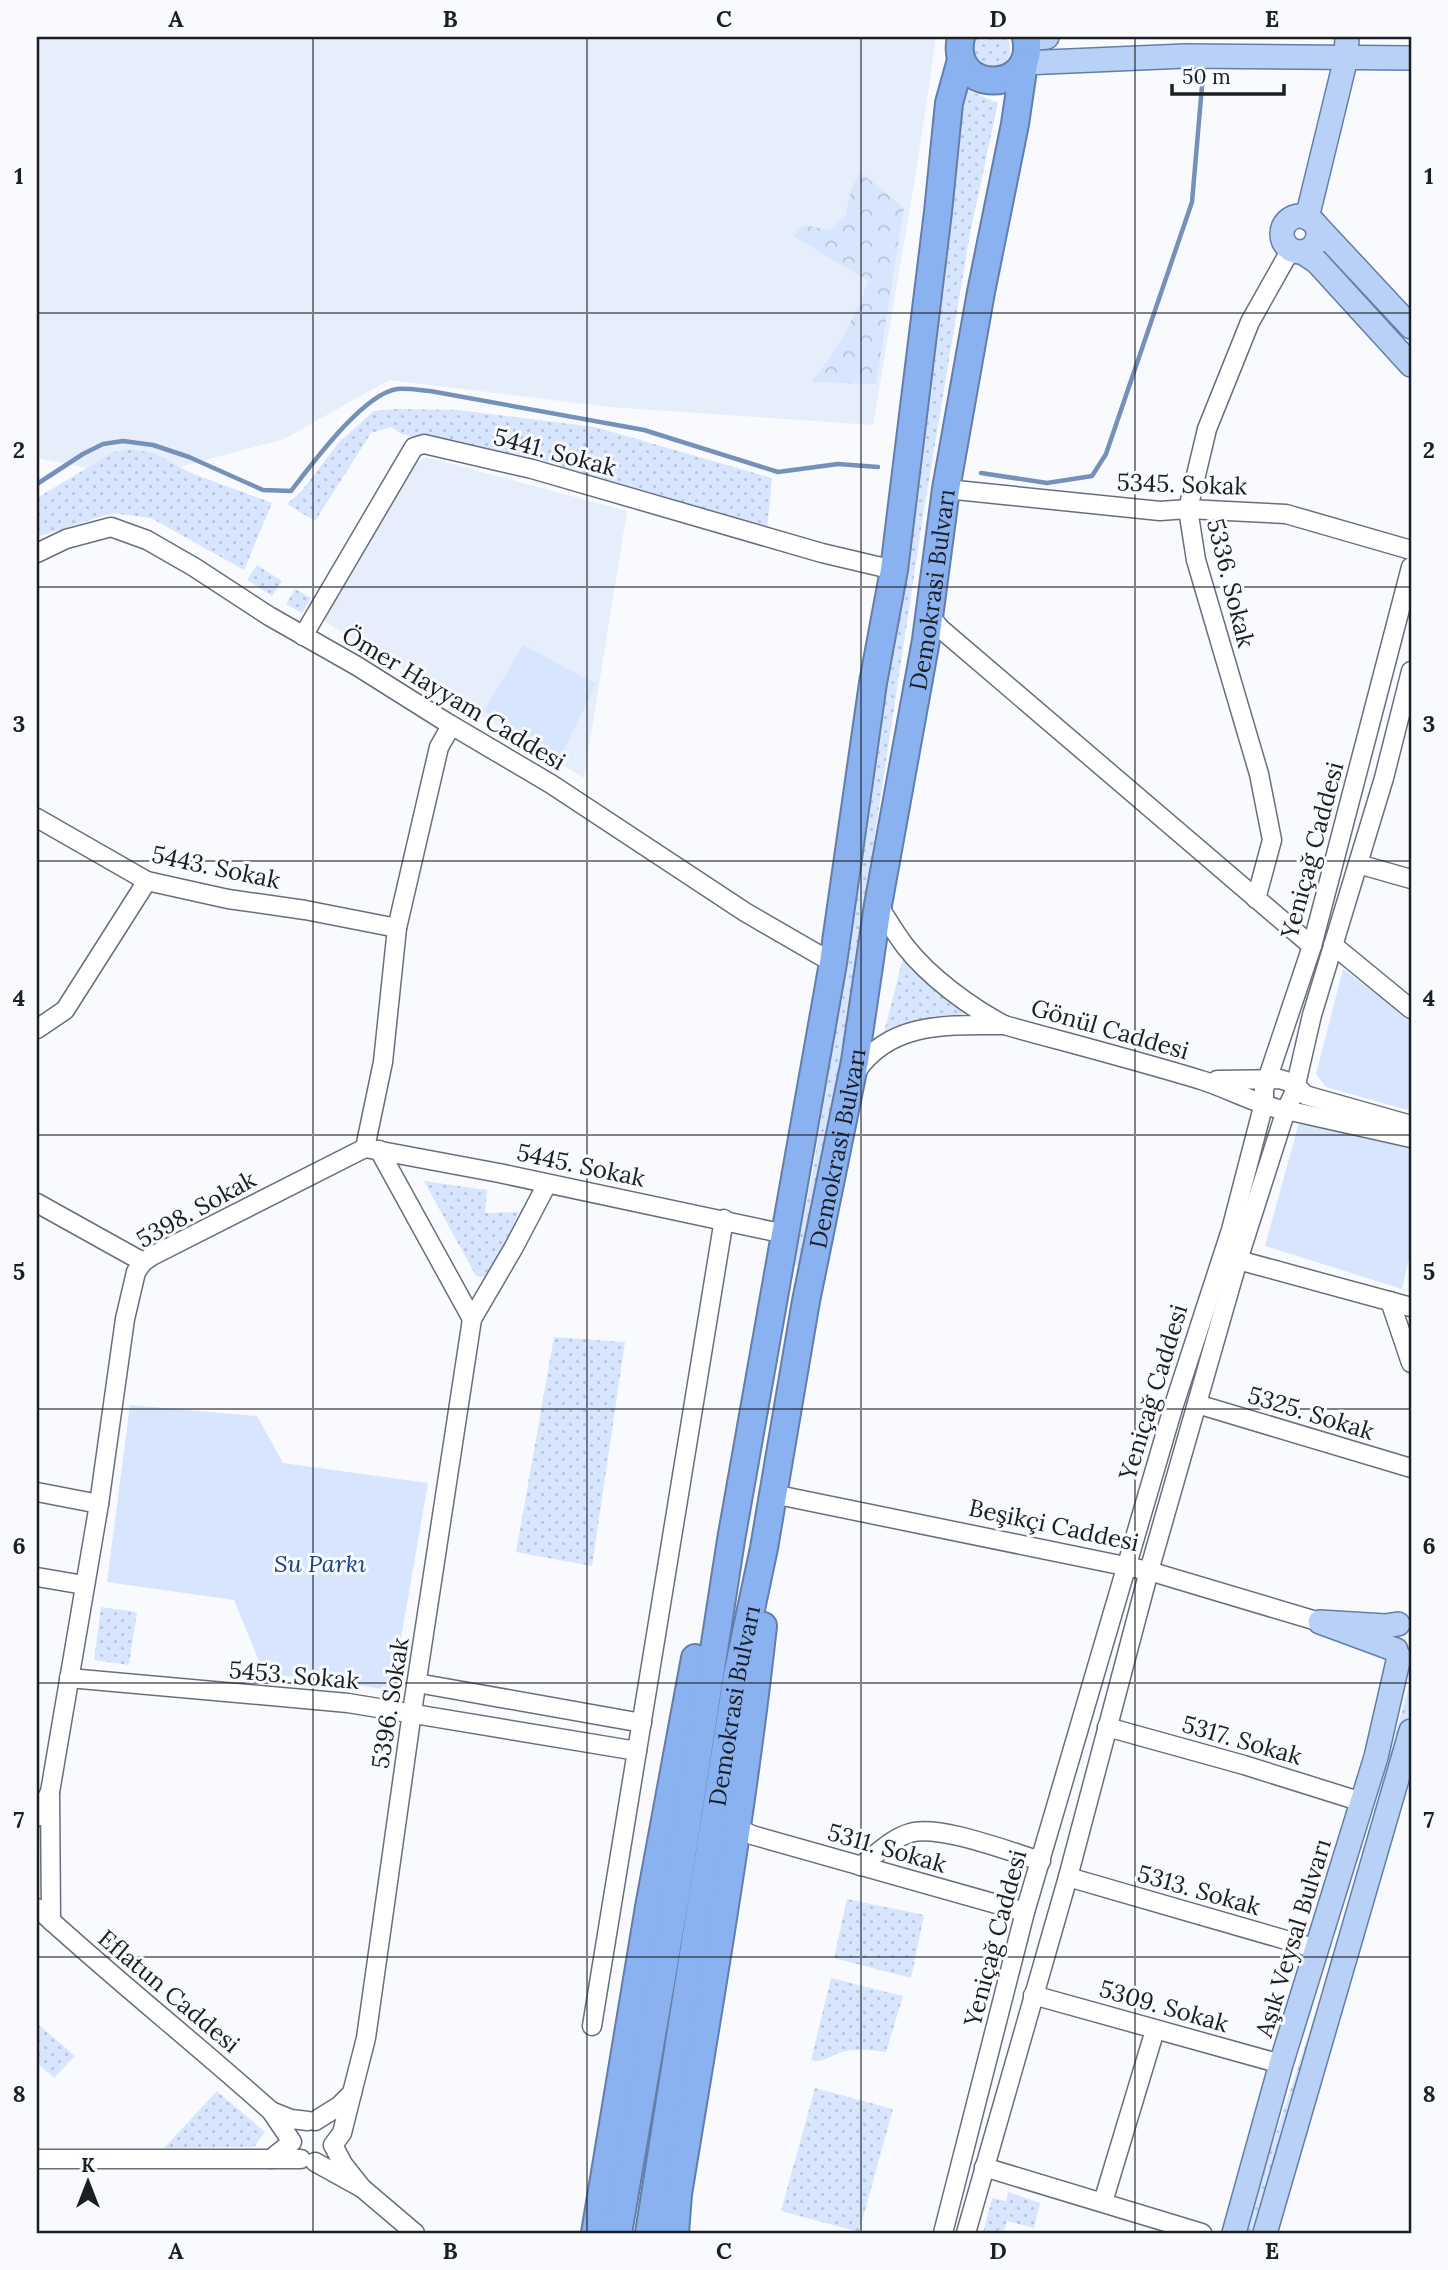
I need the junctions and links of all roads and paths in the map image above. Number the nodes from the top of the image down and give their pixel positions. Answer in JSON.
{"nodes":[{"id":1,"x":1030,"y":42,"type":"edge"},
{"id":2,"x":1347,"y":47,"type":"edge"},
{"id":3,"x":961,"y":48,"type":"edge"},
{"id":4,"x":1411,"y":58,"type":"edge"},
{"id":5,"x":1311,"y":221,"type":"junction"},
{"id":6,"x":1296,"y":251,"type":"junction"},
{"id":7,"x":1411,"y":327,"type":"edge"},
{"id":8,"x":1411,"y":365,"type":"edge"},
{"id":9,"x":946,"y":489,"type":"junction"},
{"id":10,"x":1188,"y":509,"type":"junction"},
{"id":11,"x":1411,"y":550,"type":"edge"},
{"id":12,"x":37,"y":553,"type":"edge"},
{"id":13,"x":1411,"y":567,"type":"edge"},
{"id":14,"x":894,"y":570,"type":"junction"},
{"id":15,"x":929,"y":615,"type":"junction"},
{"id":16,"x":303,"y":636,"type":"junction"},
{"id":17,"x":1411,"y":671,"type":"edge"},
{"id":18,"x":1406,"y":707,"type":"edge"},
{"id":19,"x":451,"y":726,"type":"junction"},
{"id":20,"x":37,"y":818,"type":"edge"},
{"id":21,"x":1358,"y":864,"type":"junction"},
{"id":22,"x":1411,"y":878,"type":"edge"},
{"id":23,"x":147,"y":881,"type":"junction"},
{"id":24,"x":1256,"y":900,"type":"junction"},
{"id":25,"x":878,"y":905,"type":"junction"},
{"id":26,"x":397,"y":928,"type":"junction"},
{"id":27,"x":1334,"y":945,"type":"junction"},
{"id":28,"x":1312,"y":946,"type":"junction"},
{"id":29,"x":833,"y":963,"type":"junction"},
{"id":30,"x":1411,"y":1009,"type":"edge"},
{"id":31,"x":1004,"y":1025,"type":"junction"},
{"id":32,"x":37,"y":1029,"type":"edge"},
{"id":33,"x":852,"y":1078,"type":"junction"},
{"id":34,"x":1203,"y":1080,"type":"junction"},
{"id":35,"x":1268,"y":1081,"type":"junction"},
{"id":36,"x":1295,"y":1084,"type":"junction"},
{"id":37,"x":1264,"y":1103,"type":"junction"},
{"id":38,"x":1286,"y":1110,"type":"junction"},
{"id":39,"x":1411,"y":1125,"type":"edge"},
{"id":40,"x":1411,"y":1139,"type":"edge"},
{"id":41,"x":372,"y":1149,"type":"junction"},
{"id":42,"x":548,"y":1184,"type":"junction"},
{"id":43,"x":37,"y":1203,"type":"edge"},
{"id":44,"x":724,"y":1219,"type":"junction"},
{"id":45,"x":785,"y":1234,"type":"junction"},
{"id":46,"x":1238,"y":1260,"type":"junction"},
{"id":47,"x":143,"y":1262,"type":"junction"},
{"id":48,"x":1390,"y":1301,"type":"junction"},
{"id":49,"x":1411,"y":1307,"type":"edge"},
{"id":50,"x":472,"y":1319,"type":"junction"},
{"id":51,"x":1411,"y":1363,"type":"edge"},
{"id":52,"x":1197,"y":1404,"type":"junction"},
{"id":53,"x":1411,"y":1468,"type":"edge"},
{"id":54,"x":37,"y":1492,"type":"edge"},
{"id":55,"x":773,"y":1494,"type":"junction"},
{"id":56,"x":99,"y":1504,"type":"junction"},
{"id":57,"x":732,"y":1540,"type":"junction"},
{"id":58,"x":764,"y":1548,"type":"junction"},
{"id":59,"x":1126,"y":1566,"type":"junction"},
{"id":60,"x":1149,"y":1571,"type":"junction"},
{"id":61,"x":37,"y":1577,"type":"edge"},
{"id":62,"x":84,"y":1585,"type":"junction"},
{"id":63,"x":1407,"y":1615,"type":"edge"},
{"id":64,"x":1320,"y":1622,"type":"junction"},
{"id":65,"x":1402,"y":1658,"type":"edge"},
{"id":66,"x":69,"y":1678,"type":"junction"},
{"id":67,"x":417,"y":1683,"type":"junction"},
{"id":68,"x":412,"y":1712,"type":"junction"},
{"id":69,"x":642,"y":1723,"type":"junction"},
{"id":70,"x":1107,"y":1727,"type":"junction"},
{"id":71,"x":1411,"y":1731,"type":"edge"},
{"id":72,"x":637,"y":1751,"type":"junction"},
{"id":73,"x":50,"y":1792,"type":"junction"},
{"id":74,"x":1362,"y":1802,"type":"junction"},
{"id":75,"x":37,"y":1817,"type":"edge"},
{"id":76,"x":737,"y":1828,"type":"junction"},
{"id":77,"x":37,"y":1847,"type":"edge"},
{"id":78,"x":1041,"y":1861,"type":"junction"},
{"id":79,"x":860,"y":1866,"type":"junction"},
{"id":80,"x":50,"y":1867,"type":"junction"},
{"id":81,"x":1068,"y":1877,"type":"junction"},
{"id":82,"x":37,"y":1886,"type":"edge"},
{"id":83,"x":37,"y":1908,"type":"edge"},
{"id":84,"x":1025,"y":1912,"type":"junction"},
{"id":85,"x":51,"y":1921,"type":"junction"},
{"id":86,"x":1317,"y":1949,"type":"junction"},
{"id":87,"x":1033,"y":1994,"type":"junction"},
{"id":88,"x":592,"y":2026,"type":"dead end"},
{"id":89,"x":1155,"y":2030,"type":"junction"},
{"id":90,"x":1281,"y":2064,"type":"junction"},
{"id":91,"x":352,"y":2093,"type":"junction"},
{"id":92,"x":271,"y":2111,"type":"junction"},
{"id":93,"x":311,"y":2121,"type":"junction"},
{"id":94,"x":292,"y":2141,"type":"junction"},
{"id":95,"x":333,"y":2145,"type":"junction"},
{"id":96,"x":37,"y":2159,"type":"edge"},
{"id":97,"x":271,"y":2159,"type":"junction"},
{"id":98,"x":308,"y":2161,"type":"junction"},
{"id":99,"x":984,"y":2167,"type":"junction"},
{"id":100,"x":362,"y":2188,"type":"junction"},
{"id":101,"x":1103,"y":2202,"type":"junction"},
{"id":102,"x":415,"y":2233,"type":"edge"},
{"id":103,"x":595,"y":2233,"type":"edge"},
{"id":104,"x":618,"y":2233,"type":"edge"},
{"id":105,"x":649,"y":2233,"type":"edge"},
{"id":106,"x":675,"y":2233,"type":"edge"},
{"id":107,"x":943,"y":2233,"type":"edge"},
{"id":108,"x":966,"y":2233,"type":"edge"},
{"id":109,"x":1202,"y":2233,"type":"edge"},
{"id":110,"x":1234,"y":2233,"type":"edge"},
{"id":111,"x":1265,"y":2233,"type":"edge"}],
"edges":[{"from":1,"to":2,"type":"main road"},
{"from":1,"to":3,"type":"highway"},
{"from":1,"to":9,"type":"highway","name":"Demokrasi Bulvarı"},
{"from":2,"to":4,"type":"main road"},
{"from":2,"to":5,"type":"main road"},
{"from":3,"to":14,"type":"highway","name":"Demokrasi Bulvarı"},
{"from":5,"to":6,"type":"main road"},
{"from":5,"to":7,"type":"main road"},
{"from":6,"to":8,"type":"main road"},
{"from":6,"to":10,"type":"street","name":"5336. Sokak"},
{"from":9,"to":10,"type":"street","name":"5345. Sokak"},
{"from":9,"to":15,"type":"highway","name":"Demokrasi Bulvarı"},
{"from":10,"to":11,"type":"street","name":"5345. Sokak"},
{"from":10,"to":24,"type":"street","name":"5336. Sokak"},
{"from":12,"to":16,"type":"street","name":"Ömer Hayyam Caddesi"},
{"from":13,"to":28,"type":"street","name":"Yeniçağ Caddesi"},
{"from":14,"to":16,"type":"street","name":"5441. Sokak"},
{"from":14,"to":29,"type":"highway","name":"Demokrasi Bulvarı"},
{"from":15,"to":24,"type":"street"},
{"from":15,"to":25,"type":"highway","name":"Demokrasi Bulvarı"},
{"from":16,"to":19,"type":"street","name":"Ömer Hayyam Caddesi"},
{"from":17,"to":18,"type":"street","name":"Yeniçağ Caddesi"},
{"from":18,"to":21,"type":"street","name":"Yeniçağ Caddesi"},
{"from":19,"to":26,"type":"street"},
{"from":19,"to":29,"type":"street","name":"Ömer Hayyam Caddesi"},
{"from":20,"to":23,"type":"street","name":"5443. Sokak"},
{"from":21,"to":22,"type":"street"},
{"from":21,"to":27,"type":"street","name":"Yeniçağ Caddesi"},
{"from":23,"to":26,"type":"street","name":"5443. Sokak"},
{"from":23,"to":32,"type":"street"},
{"from":24,"to":28,"type":"street"},
{"from":25,"to":31,"type":"street"},
{"from":25,"to":33,"type":"highway","name":"Demokrasi Bulvarı"},
{"from":26,"to":41,"type":"street"},
{"from":27,"to":30,"type":"street"},
{"from":27,"to":36,"type":"street","name":"Yeniçağ Caddesi"},
{"from":28,"to":35,"type":"street","name":"Yeniçağ Caddesi"},
{"from":29,"to":45,"type":"highway","name":"Demokrasi Bulvarı"},
{"from":31,"to":33,"type":"street"},
{"from":31,"to":34,"type":"street","name":"Gönül Caddesi"},
{"from":33,"to":55,"type":"highway","name":"Demokrasi Bulvarı"},
{"from":34,"to":35,"type":"street","name":"Gönül Caddesi"},
{"from":34,"to":37,"type":"street","name":"Gönül Caddesi"},
{"from":35,"to":36,"type":"street","name":"Gönül Caddesi"},
{"from":35,"to":37,"type":"street","name":"Yeniçağ Caddesi"},
{"from":36,"to":38,"type":"street","name":"Yeniçağ Caddesi"},
{"from":36,"to":39,"type":"street","name":"Gönül Caddesi"},
{"from":37,"to":38,"type":"street","name":"Gönül Caddesi"},
{"from":37,"to":59,"type":"street","name":"Yeniçağ Caddesi"},
{"from":38,"to":40,"type":"street","name":"Gönül Caddesi"},
{"from":38,"to":46,"type":"street","name":"Yeniçağ Caddesi"},
{"from":41,"to":42,"type":"street","name":"5445. Sokak"},
{"from":41,"to":47,"type":"street","name":"5398. Sokak"},
{"from":41,"to":50,"type":"street"},
{"from":42,"to":44,"type":"street","name":"5445. Sokak"},
{"from":42,"to":50,"type":"street"},
{"from":43,"to":47,"type":"street"},
{"from":44,"to":45,"type":"street","name":"5445. Sokak"},
{"from":44,"to":69,"type":"street"},
{"from":45,"to":57,"type":"highway","name":"Demokrasi Bulvarı"},
{"from":46,"to":48,"type":"street"},
{"from":46,"to":52,"type":"street","name":"Yeniçağ Caddesi"},
{"from":47,"to":56,"type":"street","name":"5398. Sokak"},
{"from":48,"to":49,"type":"street"},
{"from":48,"to":51,"type":"street"},
{"from":50,"to":67,"type":"street","name":"5396. Sokak"},
{"from":52,"to":53,"type":"street","name":"5325. Sokak"},
{"from":52,"to":60,"type":"street","name":"Yeniçağ Caddesi"},
{"from":54,"to":56,"type":"street"},
{"from":55,"to":58,"type":"highway","name":"Demokrasi Bulvarı"},
{"from":55,"to":59,"type":"street","name":"Beşikçi Caddesi"},
{"from":56,"to":62,"type":"street","name":"5398. Sokak"},
{"from":57,"to":103,"type":"highway"},
{"from":57,"to":104,"type":"highway","name":"Demokrasi Bulvarı"},
{"from":58,"to":76,"type":"highway"},
{"from":58,"to":105,"type":"highway","name":"Demokrasi Bulvarı"},
{"from":59,"to":60,"type":"street","name":"Beşikçi Caddesi"},
{"from":59,"to":78,"type":"street","name":"Yeniçağ Caddesi"},
{"from":60,"to":64,"type":"street","name":"Beşikçi Caddesi"},
{"from":60,"to":70,"type":"street","name":"Yeniçağ Caddesi"},
{"from":61,"to":62,"type":"street"},
{"from":62,"to":66,"type":"street","name":"5398. Sokak"},
{"from":63,"to":64,"type":"main road","name":"Beşikçi Caddesi"},
{"from":63,"to":65,"type":"main road","name":"Aşık Veysal Bulvarı"},
{"from":64,"to":65,"type":"main road","name":"Beşikçi Caddesi"},
{"from":65,"to":74,"type":"main road","name":"Aşık Veysal Bulvarı"},
{"from":66,"to":68,"type":"street","name":"5453. Sokak"},
{"from":66,"to":73,"type":"street","name":"5398. Sokak"},
{"from":67,"to":68,"type":"street","name":"5396. Sokak"},
{"from":67,"to":69,"type":"street"},
{"from":68,"to":72,"type":"street","name":"5453. Sokak"},
{"from":68,"to":91,"type":"street","name":"5396. Sokak"},
{"from":69,"to":72,"type":"street"},
{"from":70,"to":74,"type":"street","name":"5317. Sokak"},
{"from":70,"to":81,"type":"street","name":"Yeniçağ Caddesi"},
{"from":71,"to":111,"type":"main road"},
{"from":72,"to":88,"type":"street"},
{"from":73,"to":75,"type":"street","name":"5398. Sokak"},
{"from":73,"to":80,"type":"street","name":"5398. Sokak"},
{"from":74,"to":86,"type":"main road","name":"Aşık Veysal Bulvarı"},
{"from":76,"to":79,"type":"street","name":"5311. Sokak"},
{"from":76,"to":106,"type":"highway"},
{"from":77,"to":80,"type":"street"},
{"from":78,"to":79,"type":"street"},
{"from":78,"to":84,"type":"street","name":"Yeniçağ Caddesi"},
{"from":79,"to":84,"type":"street","name":"5311. Sokak"},
{"from":80,"to":82,"type":"street"},
{"from":80,"to":85,"type":"street","name":"5398. Sokak"},
{"from":81,"to":86,"type":"street","name":"5313. Sokak"},
{"from":81,"to":87,"type":"street","name":"Yeniçağ Caddesi"},
{"from":83,"to":85,"type":"street","name":"Eflatun Caddesi"},
{"from":84,"to":107,"type":"street","name":"Yeniçağ Caddesi"},
{"from":85,"to":92,"type":"street","name":"Eflatun Caddesi"},
{"from":86,"to":90,"type":"main road","name":"Aşık Veysal Bulvarı"},
{"from":87,"to":89,"type":"street","name":"5309. Sokak"},
{"from":87,"to":99,"type":"street","name":"Yeniçağ Caddesi"},
{"from":89,"to":90,"type":"street","name":"5309. Sokak"},
{"from":89,"to":101,"type":"street"},
{"from":90,"to":110,"type":"main road","name":"Aşık Veysal Bulvarı"},
{"from":91,"to":93,"type":"street"},
{"from":91,"to":95,"type":"street","name":"5396. Sokak"},
{"from":92,"to":93,"type":"street"},
{"from":92,"to":94,"type":"street"},
{"from":93,"to":94,"type":"street"},
{"from":93,"to":95,"type":"street"},
{"from":94,"to":97,"type":"street"},
{"from":94,"to":98,"type":"street"},
{"from":95,"to":98,"type":"street"},
{"from":95,"to":100,"type":"street"},
{"from":96,"to":97,"type":"street"},
{"from":97,"to":98,"type":"street"},
{"from":98,"to":100,"type":"street"},
{"from":99,"to":101,"type":"street"},
{"from":99,"to":108,"type":"street","name":"Yeniçağ Caddesi"},
{"from":100,"to":102,"type":"street"},
{"from":101,"to":109,"type":"street"}]}
